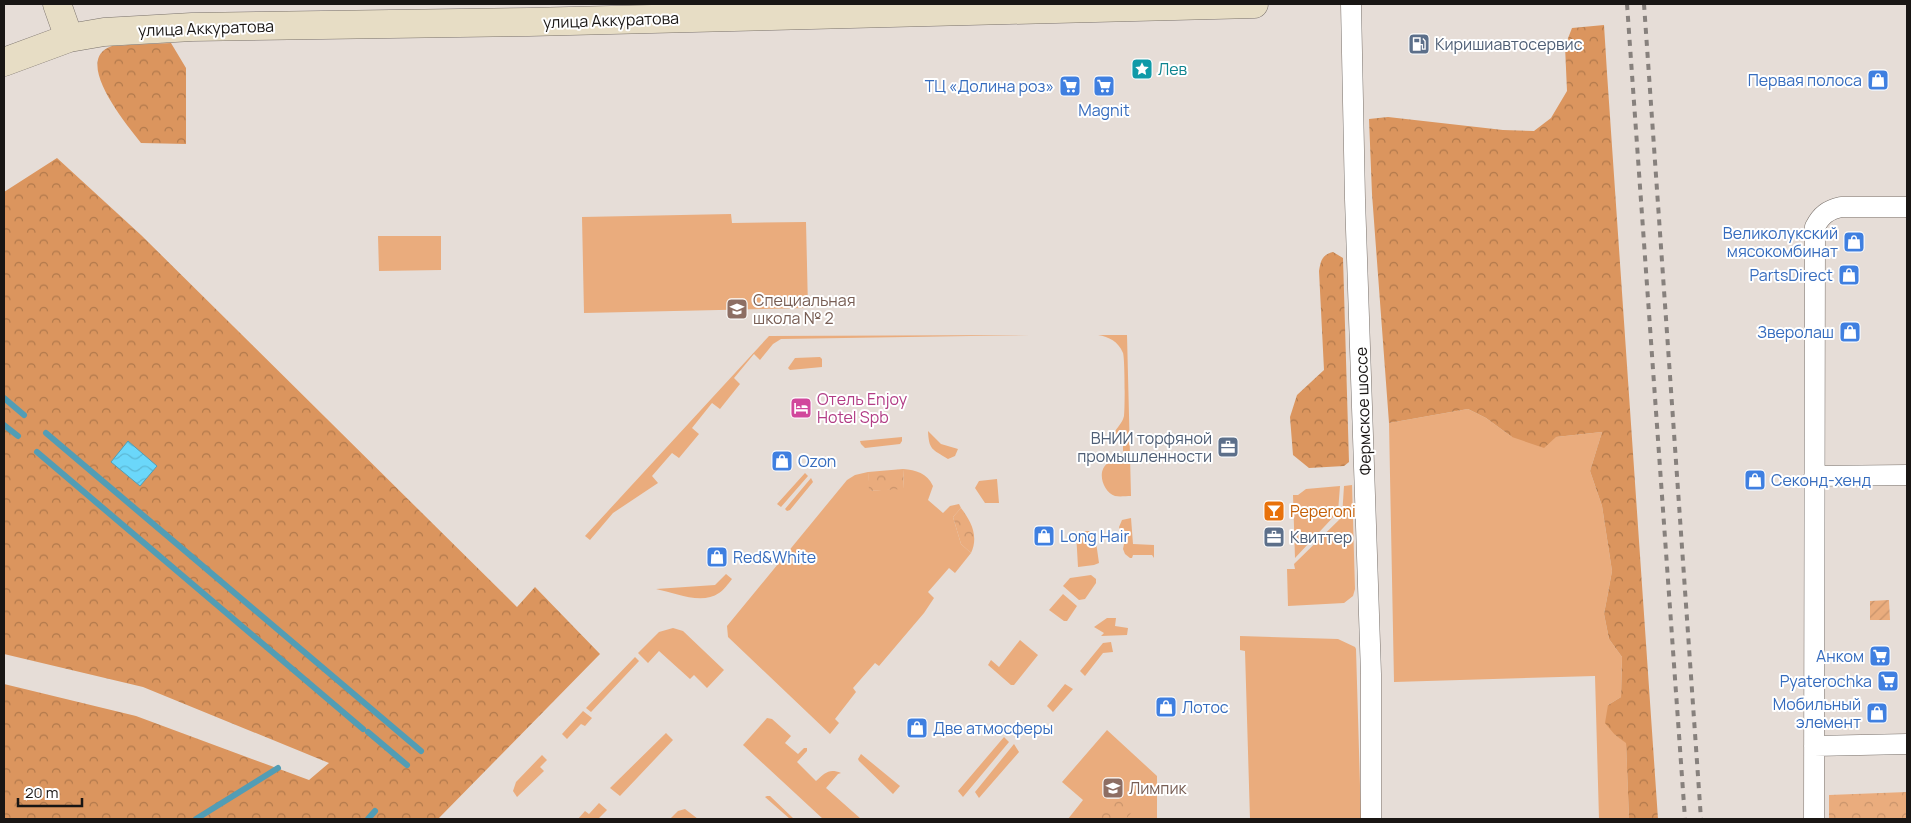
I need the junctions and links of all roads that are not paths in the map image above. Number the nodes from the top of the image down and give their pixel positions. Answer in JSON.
{"nodes":[{"id":1,"x":57,"y":4,"type":"edge"},
{"id":2,"x":1254,"y":4,"type":"edge"},
{"id":3,"x":1351,"y":4,"type":"edge"},
{"id":4,"x":68,"y":38,"type":"junction"},
{"id":5,"x":4,"y":62,"type":"edge"},
{"id":6,"x":1907,"y":207,"type":"edge"},
{"id":7,"x":1907,"y":475,"type":"edge"},
{"id":8,"x":1814,"y":476,"type":"junction"},
{"id":9,"x":1907,"y":744,"type":"edge"},
{"id":10,"x":1814,"y":746,"type":"junction"},
{"id":11,"x":1371,"y":819,"type":"edge"},
{"id":12,"x":1814,"y":819,"type":"edge"}],
"edges":[{"from":1,"to":4,"type":"street"},
{"from":2,"to":4,"type":"street","name":"улица Аккуратова"},
{"from":3,"to":11,"type":"street","name":"Фермское шоссе"},
{"from":4,"to":5,"type":"street","name":"улица Аккуратова"},
{"from":6,"to":8,"type":"street"},
{"from":7,"to":8,"type":"street"},
{"from":8,"to":10,"type":"street"},
{"from":9,"to":10,"type":"street"},
{"from":10,"to":12,"type":"street"}]}
